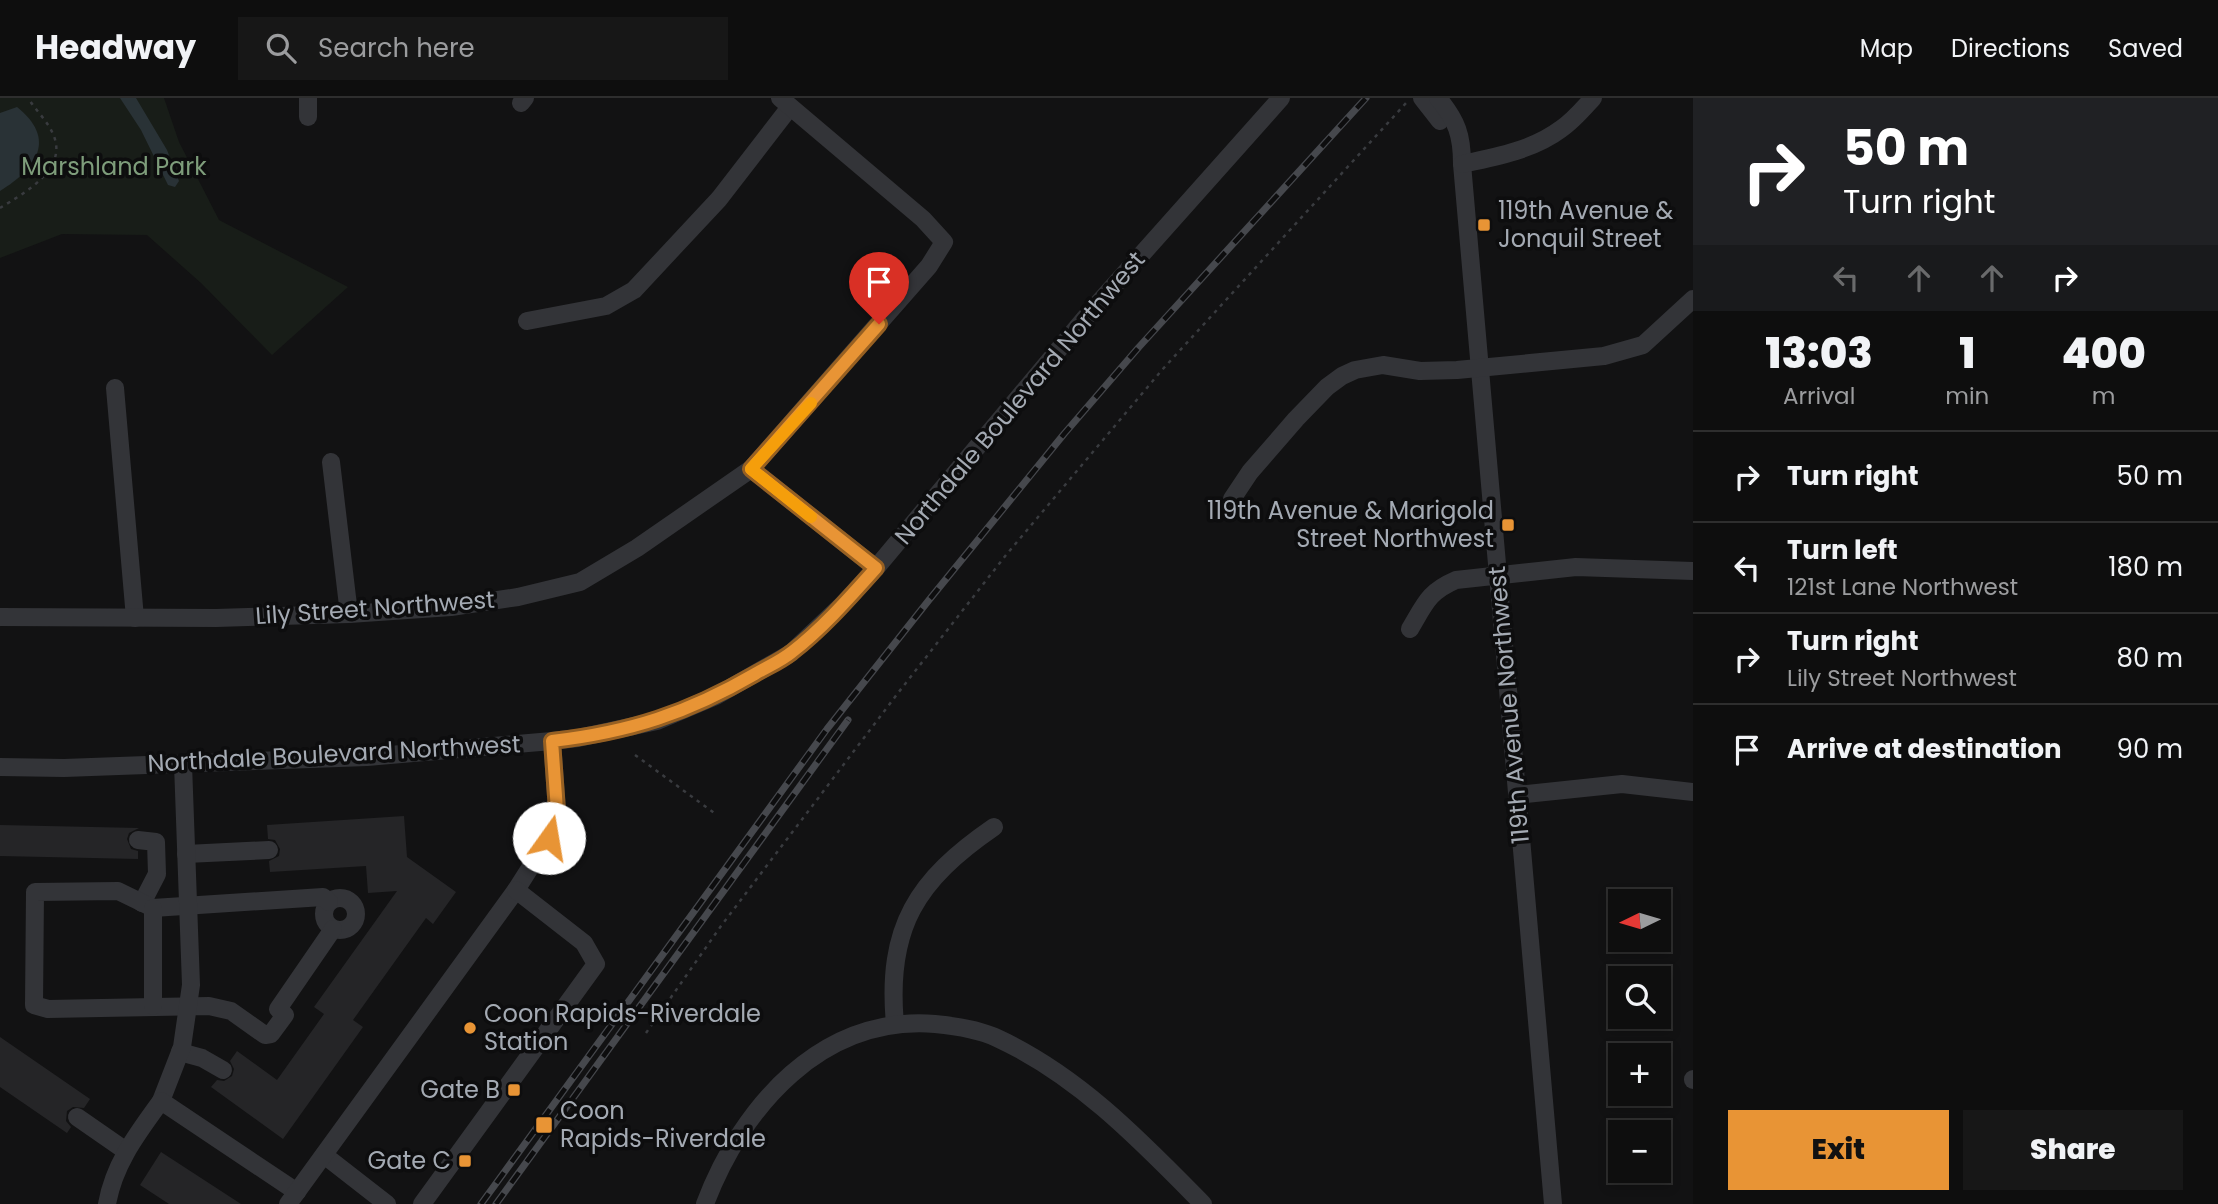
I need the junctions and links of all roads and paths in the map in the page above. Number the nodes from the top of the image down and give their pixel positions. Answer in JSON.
{"nodes":[{"id":1,"x":28,"y":98,"type":"edge"},
{"id":2,"x":308,"y":98,"type":"edge"},
{"id":3,"x":1281,"y":98,"type":"edge"},
{"id":4,"x":1410,"y":98,"type":"edge"},
{"id":5,"x":1422,"y":98,"type":"edge"},
{"id":6,"x":1438,"y":98,"type":"edge"},
{"id":7,"x":1593,"y":98,"type":"edge"},
{"id":8,"x":785,"y":103,"type":"edge"},
{"id":9,"x":308,"y":117,"type":"dead end"},
{"id":10,"x":1462,"y":164,"type":"junction"},
{"id":11,"x":0,"y":208,"type":"edge"},
{"id":12,"x":1693,"y":299,"type":"edge"},
{"id":13,"x":527,"y":321,"type":"dead end"},
{"id":14,"x":1480,"y":369,"type":"junction"},
{"id":15,"x":115,"y":388,"type":"dead end"},
{"id":16,"x":331,"y":462,"type":"dead end"},
{"id":17,"x":751,"y":469,"type":"junction"},
{"id":18,"x":1232,"y":499,"type":"dead end"},
{"id":19,"x":876,"y":568,"type":"junction"},
{"id":20,"x":1693,"y":571,"type":"edge"},
{"id":21,"x":1498,"y":575,"type":"junction"},
{"id":22,"x":349,"y":614,"type":"junction"},
{"id":23,"x":0,"y":617,"type":"edge"},
{"id":24,"x":135,"y":618,"type":"junction"},
{"id":25,"x":1410,"y":629,"type":"dead end"},
{"id":26,"x":552,"y":741,"type":"junction"},
{"id":27,"x":635,"y":755,"type":"dead end"},
{"id":28,"x":183,"y":764,"type":"junction"},
{"id":29,"x":0,"y":767,"type":"edge"},
{"id":30,"x":1693,"y":792,"type":"edge"},
{"id":31,"x":1517,"y":796,"type":"junction"},
{"id":32,"x":717,"y":815,"type":"dead end"},
{"id":33,"x":994,"y":827,"type":"dead end"},
{"id":34,"x":138,"y":840,"type":"dead end"},
{"id":35,"x":269,"y":850,"type":"dead end"},
{"id":36,"x":186,"y":854,"type":"junction"},
{"id":37,"x":516,"y":890,"type":"junction"},
{"id":38,"x":330,"y":902,"type":"junction"},
{"id":39,"x":147,"y":906,"type":"junction"},
{"id":40,"x":188,"y":906,"type":"junction"},
{"id":41,"x":332,"y":929,"type":"junction"},
{"id":42,"x":188,"y":1005,"type":"junction"},
{"id":43,"x":153,"y":1006,"type":"junction"},
{"id":44,"x":895,"y":1024,"type":"junction"},
{"id":45,"x":646,"y":1033,"type":"dead end"},
{"id":46,"x":180,"y":1052,"type":"junction"},
{"id":47,"x":223,"y":1070,"type":"dead end"},
{"id":48,"x":161,"y":1101,"type":"junction"},
{"id":49,"x":77,"y":1117,"type":"dead end"},
{"id":50,"x":126,"y":1152,"type":"junction"},
{"id":51,"x":324,"y":1155,"type":"junction"},
{"id":52,"x":292,"y":1198,"type":"edge"},
{"id":53,"x":107,"y":1204,"type":"edge"},
{"id":54,"x":387,"y":1204,"type":"edge"},
{"id":55,"x":422,"y":1204,"type":"edge"},
{"id":56,"x":705,"y":1204,"type":"edge"},
{"id":57,"x":1203,"y":1204,"type":"edge"},
{"id":58,"x":1553,"y":1204,"type":"edge"}],
"edges":[{"from":1,"to":11,"type":"path"},
{"from":2,"to":9,"type":"street"},
{"from":3,"to":19,"type":"street","name":"Northdale Boulevard Northwest"},
{"from":4,"to":45,"type":"path"},
{"from":5,"to":10,"type":"street","name":"119th Avenue Northwest"},
{"from":6,"to":10,"type":"street","name":"119th Avenue Northwest"},
{"from":7,"to":10,"type":"street"},
{"from":8,"to":13,"type":"street"},
{"from":8,"to":17,"type":"street","name":"Lily Street Northwest"},
{"from":10,"to":14,"type":"street","name":"119th Avenue Northwest"},
{"from":12,"to":14,"type":"street"},
{"from":14,"to":18,"type":"street"},
{"from":14,"to":21,"type":"street","name":"119th Avenue Northwest"},
{"from":15,"to":24,"type":"street"},
{"from":16,"to":22,"type":"street"},
{"from":17,"to":19,"type":"street"},
{"from":17,"to":22,"type":"street","name":"Lily Street Northwest"},
{"from":19,"to":26,"type":"street","name":"Northdale Boulevard Northwest"},
{"from":20,"to":21,"type":"street"},
{"from":21,"to":25,"type":"street"},
{"from":21,"to":31,"type":"street","name":"119th Avenue Northwest"},
{"from":22,"to":24,"type":"street","name":"Lily Street Northwest"},
{"from":23,"to":24,"type":"street","name":"Lily Street Northwest"},
{"from":26,"to":28,"type":"street","name":"Northdale Boulevard Northwest"},
{"from":26,"to":37,"type":"street"},
{"from":27,"to":32,"type":"path"},
{"from":28,"to":29,"type":"street","name":"Northdale Boulevard Northwest"},
{"from":28,"to":36,"type":"street"},
{"from":30,"to":31,"type":"street"},
{"from":31,"to":58,"type":"street","name":"119th Avenue Northwest"},
{"from":33,"to":44,"type":"street"},
{"from":34,"to":39,"type":"street"},
{"from":35,"to":36,"type":"street"},
{"from":36,"to":40,"type":"street"},
{"from":37,"to":51,"type":"street"},
{"from":37,"to":55,"type":"street"},
{"from":38,"to":40,"type":"street"},
{"from":38,"to":41,"type":"street"},
{"from":38,"to":41,"type":"street"},
{"from":39,"to":40,"type":"street"},
{"from":39,"to":43,"type":"street"},
{"from":39,"to":43,"type":"street"},
{"from":40,"to":42,"type":"street"},
{"from":41,"to":42,"type":"street"},
{"from":42,"to":43,"type":"street"},
{"from":42,"to":46,"type":"street"},
{"from":44,"to":56,"type":"street"},
{"from":44,"to":57,"type":"street"},
{"from":46,"to":47,"type":"street"},
{"from":46,"to":48,"type":"street"},
{"from":48,"to":50,"type":"street"},
{"from":48,"to":52,"type":"street"},
{"from":49,"to":50,"type":"street"},
{"from":50,"to":53,"type":"street"},
{"from":51,"to":52,"type":"street"},
{"from":51,"to":54,"type":"street"}]}
